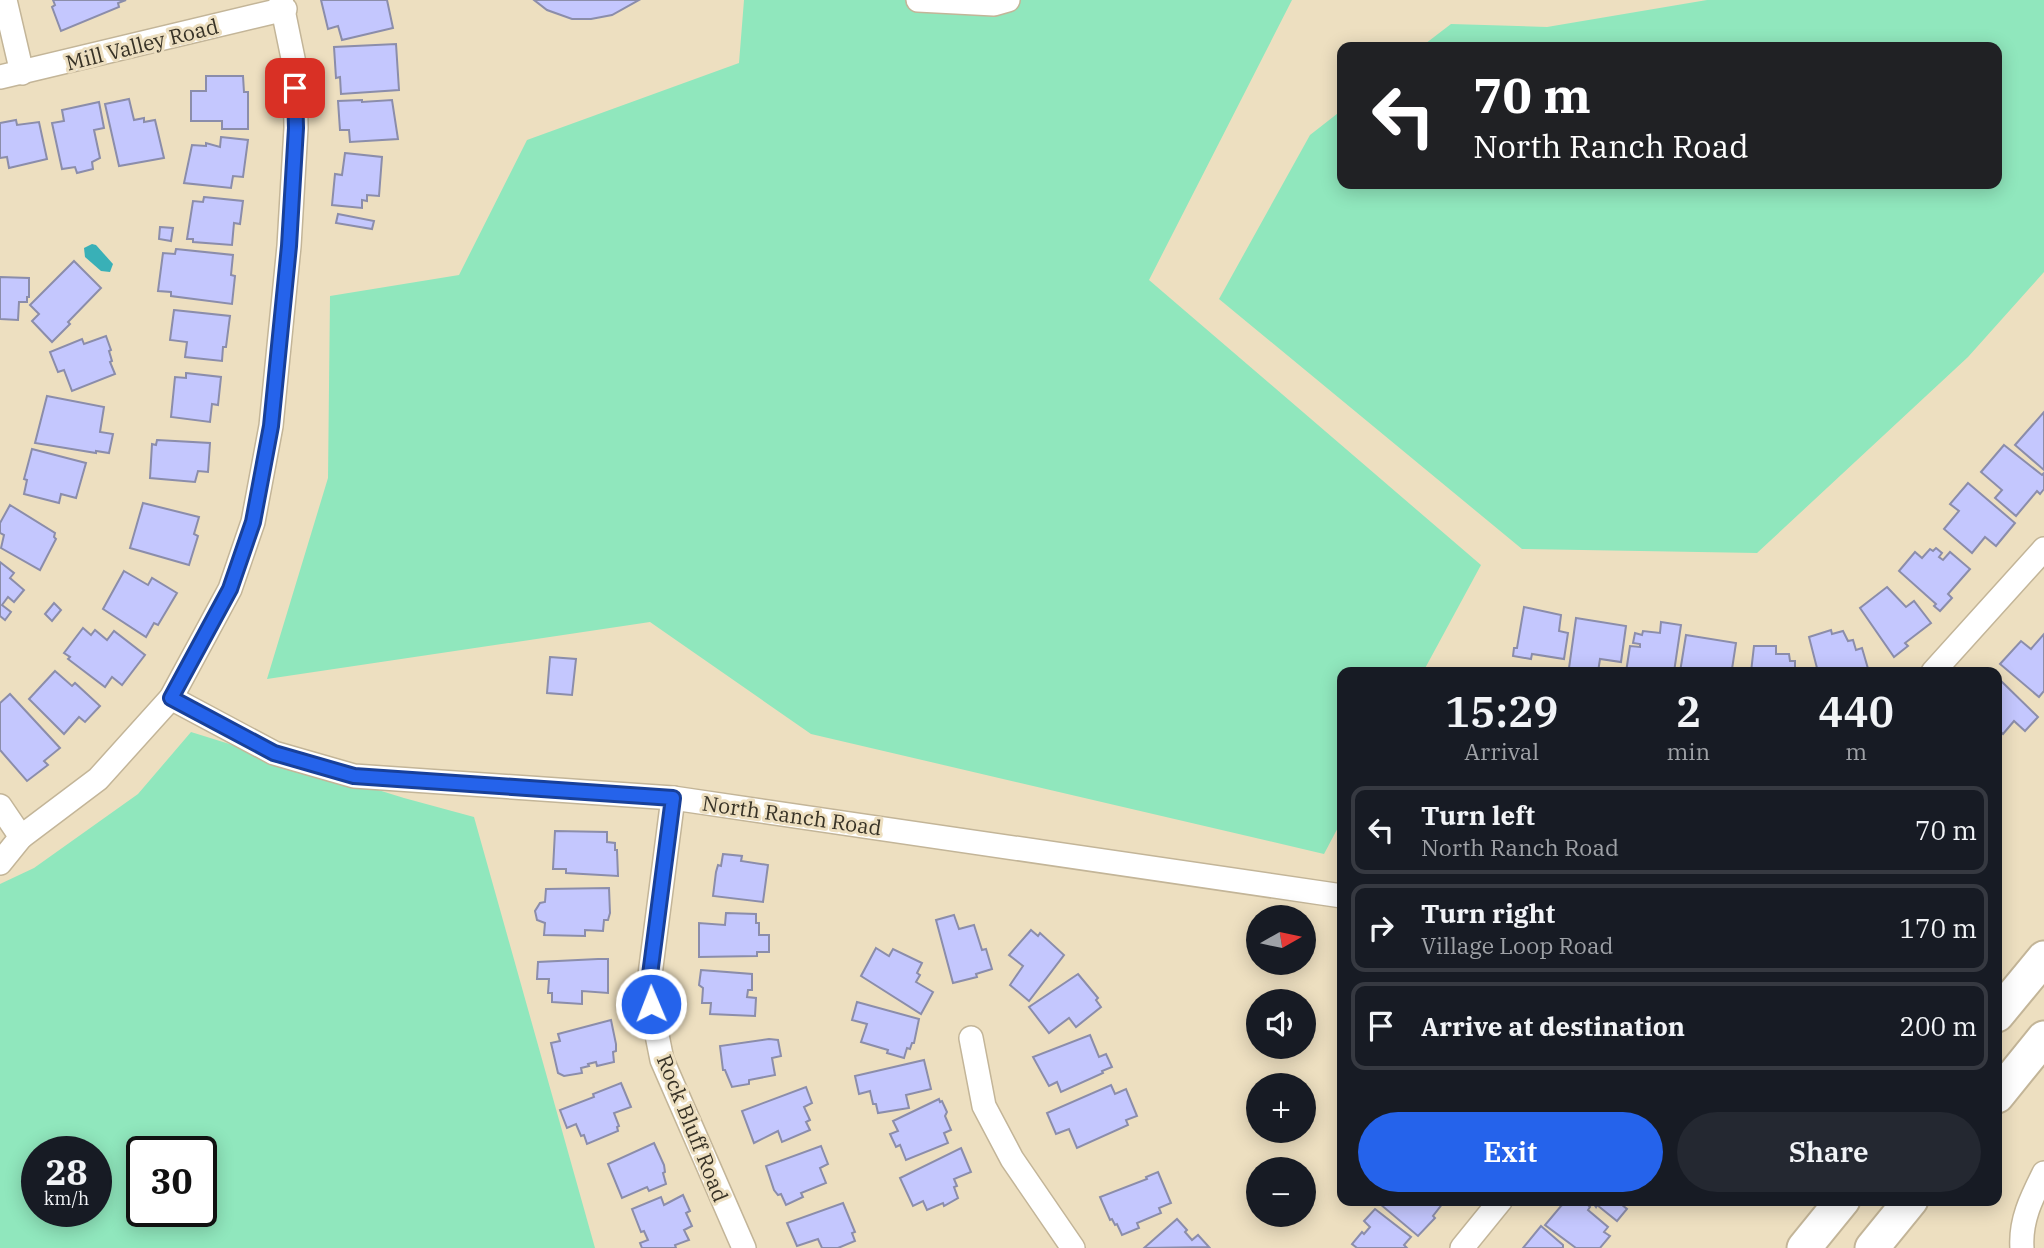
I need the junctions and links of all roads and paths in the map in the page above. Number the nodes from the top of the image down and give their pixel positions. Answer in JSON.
{"nodes":[{"id":1,"x":5,"y":0,"type":"edge"},
{"id":2,"x":918,"y":0,"type":"edge"},
{"id":3,"x":1008,"y":0,"type":"edge"},
{"id":4,"x":283,"y":5,"type":"edge"},
{"id":5,"x":11,"y":75,"type":"edge"},
{"id":6,"x":2044,"y":549,"type":"edge"},
{"id":7,"x":1938,"y":667,"type":"edge"},
{"id":8,"x":171,"y":698,"type":"junction"},
{"id":9,"x":673,"y":798,"type":"junction"},
{"id":10,"x":0,"y":806,"type":"edge"},
{"id":11,"x":10,"y":841,"type":"edge"},
{"id":12,"x":0,"y":863,"type":"edge"},
{"id":13,"x":1337,"y":895,"type":"edge"},
{"id":14,"x":2044,"y":958,"type":"edge"},
{"id":15,"x":2002,"y":1009,"type":"edge"},
{"id":16,"x":971,"y":1038,"type":"dead end"},
{"id":17,"x":2044,"y":1038,"type":"edge"},
{"id":18,"x":2002,"y":1090,"type":"edge"},
{"id":19,"x":2044,"y":1173,"type":"edge"},
{"id":20,"x":1496,"y":1206,"type":"edge"},
{"id":21,"x":1838,"y":1206,"type":"edge"},
{"id":22,"x":1906,"y":1206,"type":"edge"},
{"id":23,"x":744,"y":1248,"type":"edge"},
{"id":24,"x":1073,"y":1248,"type":"edge"},
{"id":25,"x":1462,"y":1248,"type":"edge"},
{"id":26,"x":1804,"y":1248,"type":"edge"},
{"id":27,"x":1872,"y":1248,"type":"edge"},
{"id":28,"x":2022,"y":1248,"type":"edge"}],
"edges":[{"from":1,"to":5,"type":"street"},
{"from":2,"to":3,"type":"street"},
{"from":4,"to":5,"type":"street","name":"Mill Valley Road"},
{"from":4,"to":8,"type":"street"},
{"from":6,"to":7,"type":"street"},
{"from":8,"to":9,"type":"street","name":"North Ranch Road"},
{"from":8,"to":11,"type":"street"},
{"from":9,"to":13,"type":"street","name":"North Ranch Road"},
{"from":9,"to":23,"type":"street","name":"Rock Bluff Road"},
{"from":10,"to":11,"type":"street"},
{"from":11,"to":12,"type":"street"},
{"from":14,"to":15,"type":"highway"},
{"from":16,"to":24,"type":"street"},
{"from":17,"to":18,"type":"highway"},
{"from":19,"to":28,"type":"street"},
{"from":20,"to":25,"type":"street"},
{"from":21,"to":26,"type":"highway"},
{"from":22,"to":27,"type":"highway"}]}
